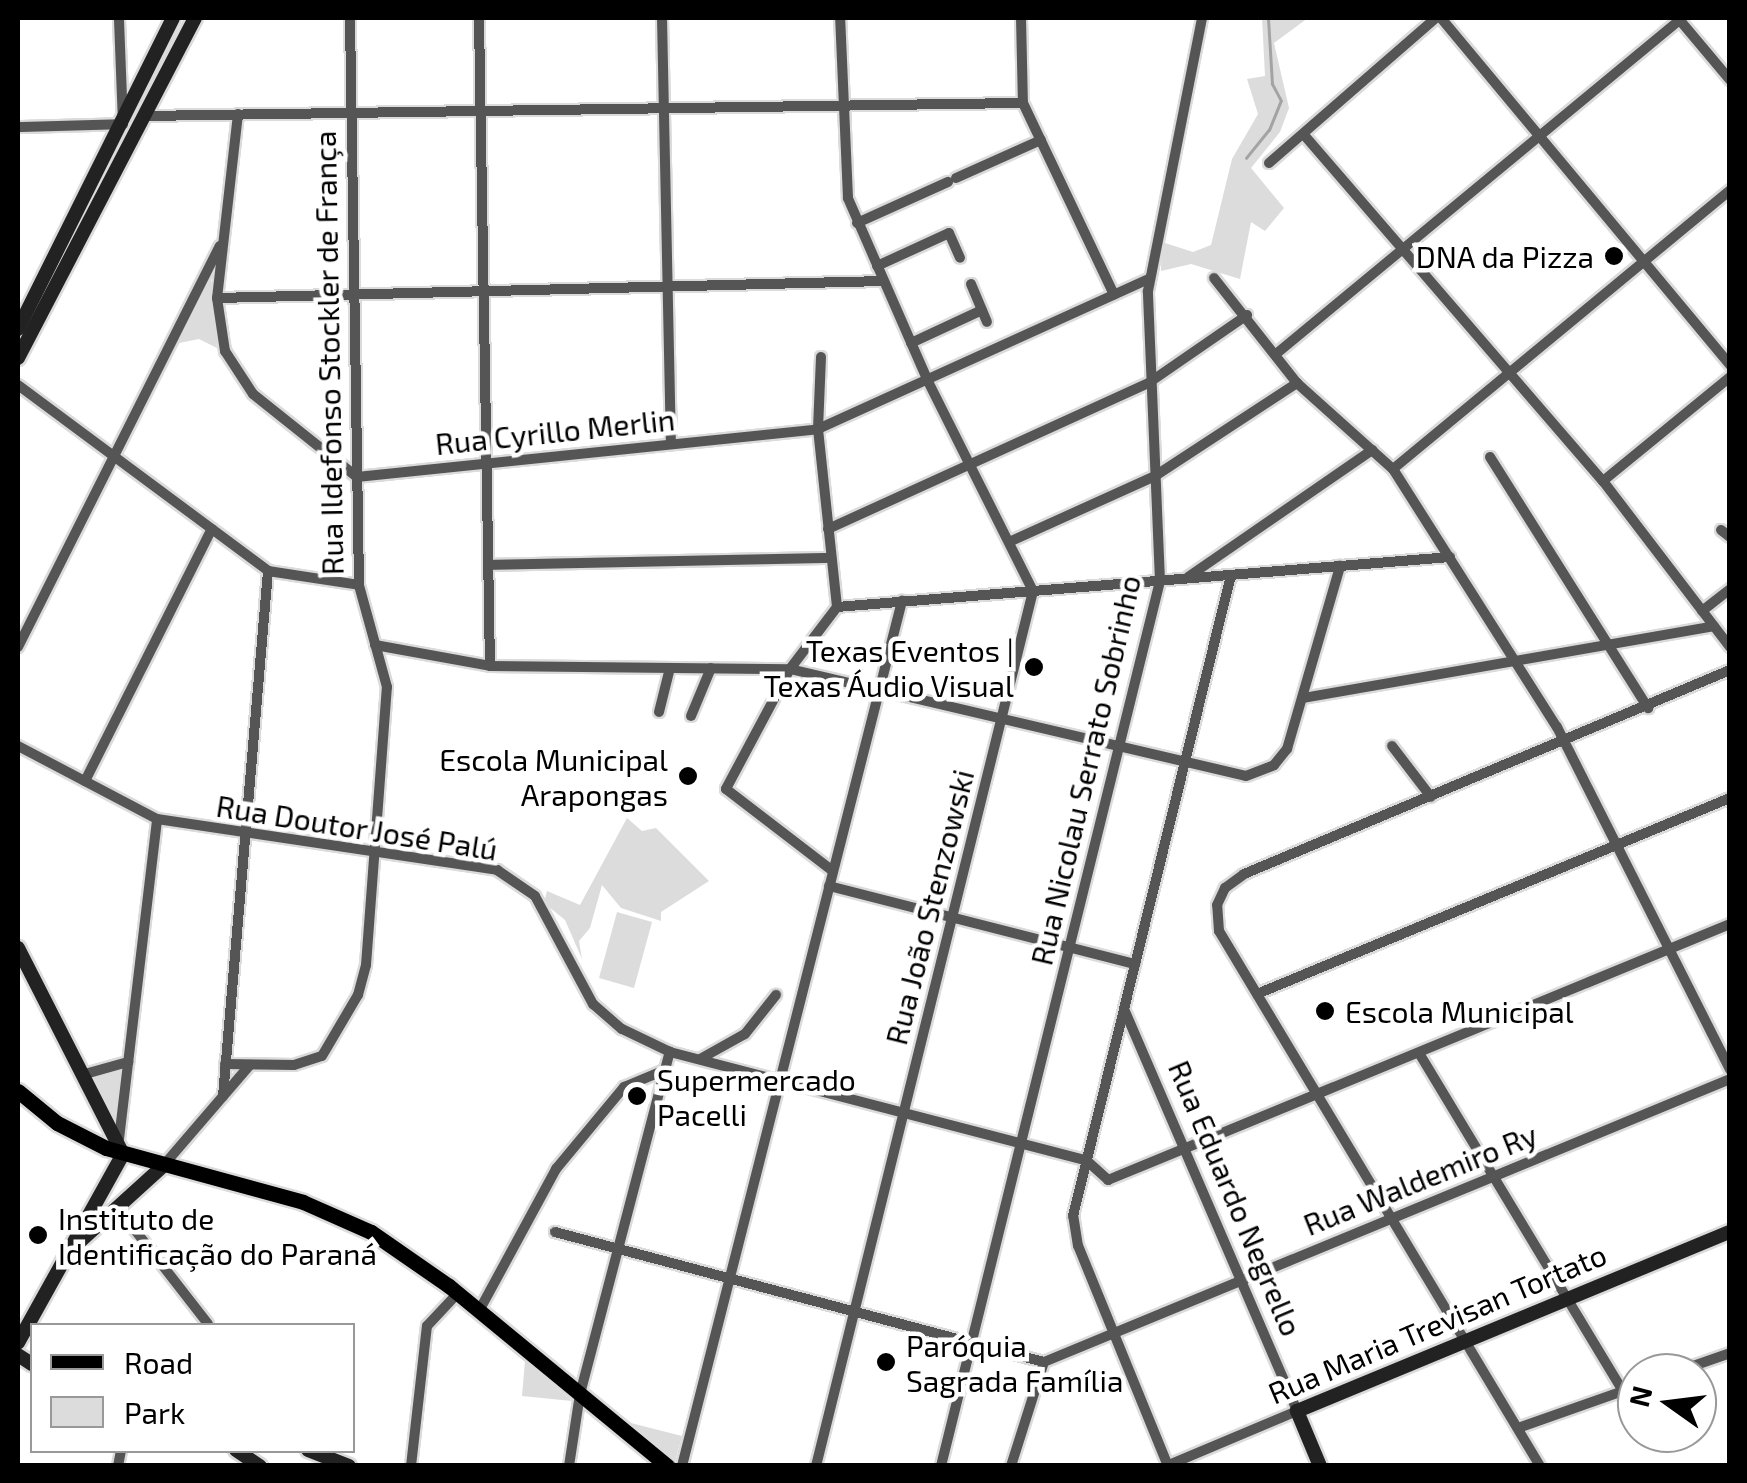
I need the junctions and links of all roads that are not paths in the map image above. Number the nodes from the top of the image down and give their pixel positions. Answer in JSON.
{"nodes":[{"id":1,"x":119,"y":18,"type":"edge"},
{"id":2,"x":173,"y":18,"type":"edge"},
{"id":3,"x":195,"y":18,"type":"edge"},
{"id":4,"x":350,"y":18,"type":"edge"},
{"id":5,"x":479,"y":18,"type":"edge"},
{"id":6,"x":662,"y":18,"type":"edge"},
{"id":7,"x":840,"y":18,"type":"edge"},
{"id":8,"x":1022,"y":18,"type":"edge"},
{"id":9,"x":1202,"y":18,"type":"edge"},
{"id":10,"x":1438,"y":18,"type":"edge"},
{"id":11,"x":1680,"y":18,"type":"edge"},
{"id":12,"x":120,"y":78,"type":"junction"},
{"id":13,"x":145,"y":79,"type":"junction"},
{"id":14,"x":1730,"y":80,"type":"edge"},
{"id":15,"x":1023,"y":103,"type":"junction"},
{"id":16,"x":842,"y":106,"type":"junction"},
{"id":17,"x":664,"y":108,"type":"junction"},
{"id":18,"x":481,"y":111,"type":"junction"},
{"id":19,"x":352,"y":113,"type":"junction"},
{"id":20,"x":238,"y":114,"type":"junction"},
{"id":21,"x":143,"y":116,"type":"junction"},
{"id":22,"x":123,"y":124,"type":"junction"},
{"id":23,"x":18,"y":127,"type":"edge"},
{"id":24,"x":1305,"y":136,"type":"junction"},
{"id":25,"x":1539,"y":136,"type":"junction"},
{"id":26,"x":1041,"y":140,"type":"junction"},
{"id":27,"x":1268,"y":162,"type":"dead end"},
{"id":28,"x":1730,"y":190,"type":"edge"},
{"id":29,"x":858,"y":223,"type":"junction"},
{"id":30,"x":224,"y":240,"type":"junction"},
{"id":31,"x":1402,"y":250,"type":"junction"},
{"id":32,"x":960,"y":258,"type":"dead end"},
{"id":33,"x":1644,"y":261,"type":"junction"},
{"id":34,"x":876,"y":266,"type":"junction"},
{"id":35,"x":1214,"y":278,"type":"dead end"},
{"id":36,"x":1149,"y":279,"type":"junction"},
{"id":37,"x":883,"y":280,"type":"junction"},
{"id":38,"x":971,"y":284,"type":"dead end"},
{"id":39,"x":668,"y":290,"type":"junction"},
{"id":40,"x":484,"y":293,"type":"junction"},
{"id":41,"x":354,"y":295,"type":"junction"},
{"id":42,"x":1114,"y":295,"type":"junction"},
{"id":43,"x":217,"y":298,"type":"junction"},
{"id":44,"x":982,"y":310,"type":"junction"},
{"id":45,"x":1247,"y":314,"type":"junction"},
{"id":46,"x":987,"y":322,"type":"dead end"},
{"id":47,"x":18,"y":329,"type":"edge"},
{"id":48,"x":911,"y":343,"type":"junction"},
{"id":49,"x":1276,"y":354,"type":"junction"},
{"id":50,"x":821,"y":357,"type":"dead end"},
{"id":51,"x":18,"y":358,"type":"edge"},
{"id":52,"x":1730,"y":365,"type":"edge"},
{"id":53,"x":1508,"y":374,"type":"junction"},
{"id":54,"x":1730,"y":376,"type":"edge"},
{"id":55,"x":928,"y":379,"type":"junction"},
{"id":56,"x":1150,"y":382,"type":"junction"},
{"id":57,"x":1297,"y":384,"type":"junction"},
{"id":58,"x":18,"y":386,"type":"edge"},
{"id":59,"x":818,"y":429,"type":"junction"},
{"id":60,"x":671,"y":444,"type":"junction"},
{"id":61,"x":1372,"y":450,"type":"junction"},
{"id":62,"x":114,"y":457,"type":"junction"},
{"id":63,"x":1490,"y":457,"type":"dead end"},
{"id":64,"x":487,"y":463,"type":"junction"},
{"id":65,"x":970,"y":464,"type":"junction"},
{"id":66,"x":1393,"y":469,"type":"junction"},
{"id":67,"x":357,"y":476,"type":"junction"},
{"id":68,"x":1155,"y":476,"type":"junction"},
{"id":69,"x":1604,"y":481,"type":"junction"},
{"id":70,"x":828,"y":529,"type":"junction"},
{"id":71,"x":212,"y":530,"type":"junction"},
{"id":72,"x":1009,"y":542,"type":"junction"},
{"id":73,"x":1450,"y":557,"type":"junction"},
{"id":74,"x":832,"y":558,"type":"junction"},
{"id":75,"x":489,"y":565,"type":"junction"},
{"id":76,"x":1340,"y":566,"type":"junction"},
{"id":77,"x":268,"y":571,"type":"junction"},
{"id":78,"x":1231,"y":575,"type":"junction"},
{"id":79,"x":1185,"y":578,"type":"junction"},
{"id":80,"x":1160,"y":580,"type":"junction"},
{"id":81,"x":359,"y":585,"type":"junction"},
{"id":82,"x":1730,"y":589,"type":"edge"},
{"id":83,"x":1034,"y":591,"type":"junction"},
{"id":84,"x":902,"y":602,"type":"junction"},
{"id":85,"x":836,"y":607,"type":"junction"},
{"id":86,"x":1702,"y":611,"type":"junction"},
{"id":87,"x":1714,"y":626,"type":"junction"},
{"id":88,"x":1608,"y":645,"type":"junction"},
{"id":89,"x":376,"y":646,"type":"junction"},
{"id":90,"x":18,"y":647,"type":"edge"},
{"id":91,"x":1730,"y":647,"type":"edge"},
{"id":92,"x":1516,"y":661,"type":"junction"},
{"id":93,"x":490,"y":666,"type":"junction"},
{"id":94,"x":670,"y":668,"type":"junction"},
{"id":95,"x":712,"y":668,"type":"junction"},
{"id":96,"x":790,"y":669,"type":"junction"},
{"id":97,"x":1730,"y":670,"type":"edge"},
{"id":98,"x":879,"y":690,"type":"junction"},
{"id":99,"x":1303,"y":698,"type":"junction"},
{"id":100,"x":1648,"y":708,"type":"junction"},
{"id":101,"x":659,"y":712,"type":"dead end"},
{"id":102,"x":691,"y":716,"type":"dead end"},
{"id":103,"x":1002,"y":720,"type":"junction"},
{"id":104,"x":1566,"y":742,"type":"junction"},
{"id":105,"x":18,"y":746,"type":"edge"},
{"id":106,"x":1392,"y":746,"type":"dead end"},
{"id":107,"x":1118,"y":748,"type":"junction"},
{"id":108,"x":1184,"y":764,"type":"junction"},
{"id":109,"x":85,"y":781,"type":"junction"},
{"id":110,"x":1431,"y":797,"type":"junction"},
{"id":111,"x":1730,"y":798,"type":"edge"},
{"id":112,"x":157,"y":818,"type":"junction"},
{"id":113,"x":245,"y":835,"type":"junction"},
{"id":114,"x":1617,"y":845,"type":"junction"},
{"id":115,"x":375,"y":851,"type":"junction"},
{"id":116,"x":833,"y":871,"type":"junction"},
{"id":117,"x":829,"y":886,"type":"junction"},
{"id":118,"x":952,"y":917,"type":"junction"},
{"id":119,"x":1730,"y":924,"type":"edge"},
{"id":120,"x":1069,"y":947,"type":"junction"},
{"id":121,"x":18,"y":948,"type":"edge"},
{"id":122,"x":1669,"y":948,"type":"junction"},
{"id":123,"x":1135,"y":964,"type":"junction"},
{"id":124,"x":1257,"y":994,"type":"junction"},
{"id":125,"x":776,"y":995,"type":"dead end"},
{"id":126,"x":1124,"y":1008,"type":"junction"},
{"id":127,"x":670,"y":1052,"type":"junction"},
{"id":128,"x":1420,"y":1053,"type":"junction"},
{"id":129,"x":700,"y":1060,"type":"junction"},
{"id":130,"x":128,"y":1062,"type":"junction"},
{"id":131,"x":225,"y":1064,"type":"junction"},
{"id":132,"x":250,"y":1065,"type":"junction"},
{"id":133,"x":665,"y":1070,"type":"junction"},
{"id":134,"x":1730,"y":1070,"type":"edge"},
{"id":135,"x":85,"y":1074,"type":"junction"},
{"id":136,"x":1730,"y":1078,"type":"edge"},
{"id":137,"x":780,"y":1080,"type":"junction"},
{"id":138,"x":18,"y":1091,"type":"edge"},
{"id":139,"x":223,"y":1096,"type":"junction"},
{"id":140,"x":1318,"y":1096,"type":"junction"},
{"id":141,"x":904,"y":1112,"type":"junction"},
{"id":142,"x":1021,"y":1142,"type":"junction"},
{"id":143,"x":121,"y":1146,"type":"junction"},
{"id":144,"x":1185,"y":1151,"type":"junction"},
{"id":145,"x":1086,"y":1160,"type":"junction"},
{"id":146,"x":164,"y":1166,"type":"junction"},
{"id":147,"x":1494,"y":1176,"type":"junction"},
{"id":148,"x":117,"y":1207,"type":"junction"},
{"id":149,"x":1392,"y":1218,"type":"junction"},
{"id":150,"x":555,"y":1232,"type":"dead end"},
{"id":151,"x":1730,"y":1232,"type":"edge"},
{"id":152,"x":618,"y":1248,"type":"junction"},
{"id":153,"x":69,"y":1251,"type":"junction"},
{"id":154,"x":730,"y":1276,"type":"junction"},
{"id":155,"x":1241,"y":1280,"type":"junction"},
{"id":156,"x":458,"y":1293,"type":"junction"},
{"id":157,"x":1568,"y":1299,"type":"junction"},
{"id":158,"x":855,"y":1308,"type":"junction"},
{"id":159,"x":479,"y":1311,"type":"junction"},
{"id":160,"x":207,"y":1323,"type":"edge"},
{"id":161,"x":1114,"y":1333,"type":"junction"},
{"id":162,"x":23,"y":1335,"type":"edge"},
{"id":163,"x":972,"y":1338,"type":"junction"},
{"id":164,"x":1466,"y":1342,"type":"junction"},
{"id":165,"x":1044,"y":1362,"type":"junction"},
{"id":166,"x":1617,"y":1380,"type":"edge"},
{"id":167,"x":1617,"y":1392,"type":"edge"},
{"id":168,"x":580,"y":1394,"type":"junction"},
{"id":169,"x":1297,"y":1411,"type":"junction"},
{"id":170,"x":1518,"y":1428,"type":"junction"},
{"id":171,"x":316,"y":1453,"type":"edge"},
{"id":172,"x":1167,"y":1465,"type":"edge"},
{"id":173,"x":349,"y":1466,"type":"edge"},
{"id":174,"x":410,"y":1466,"type":"edge"},
{"id":175,"x":569,"y":1466,"type":"edge"},
{"id":176,"x":667,"y":1466,"type":"edge"},
{"id":177,"x":682,"y":1466,"type":"edge"},
{"id":178,"x":816,"y":1466,"type":"edge"},
{"id":179,"x":941,"y":1466,"type":"edge"},
{"id":180,"x":1011,"y":1466,"type":"edge"},
{"id":181,"x":1320,"y":1466,"type":"edge"},
{"id":182,"x":1540,"y":1466,"type":"edge"}],
"edges":[{"from":1,"to":12,"type":"street"},
{"from":2,"to":13,"type":"main road"},
{"from":3,"to":21,"type":"main road"},
{"from":4,"to":19,"type":"street","name":"Rua Ildefonso Stockler de França"},
{"from":5,"to":18,"type":"street"},
{"from":6,"to":17,"type":"street"},
{"from":7,"to":16,"type":"street"},
{"from":8,"to":15,"type":"street"},
{"from":9,"to":36,"type":"street","name":"Rua Nicolau Serrato Sobrinho"},
{"from":10,"to":24,"type":"street"},
{"from":10,"to":25,"type":"street"},
{"from":11,"to":14,"type":"street"},
{"from":11,"to":25,"type":"street"},
{"from":12,"to":13,"type":"street"},
{"from":12,"to":22,"type":"street"},
{"from":13,"to":22,"type":"main road"},
{"from":15,"to":16,"type":"street"},
{"from":15,"to":26,"type":"street"},
{"from":16,"to":17,"type":"street"},
{"from":16,"to":29,"type":"street"},
{"from":17,"to":18,"type":"street"},
{"from":17,"to":39,"type":"street"},
{"from":18,"to":19,"type":"street"},
{"from":18,"to":40,"type":"street"},
{"from":19,"to":20,"type":"street"},
{"from":19,"to":41,"type":"street","name":"Rua Ildefonso Stockler de França"},
{"from":20,"to":21,"type":"street"},
{"from":20,"to":30,"type":"street"},
{"from":21,"to":51,"type":"main road"},
{"from":22,"to":23,"type":"street"},
{"from":22,"to":47,"type":"main road"},
{"from":24,"to":27,"type":"street"},
{"from":24,"to":31,"type":"street"},
{"from":25,"to":31,"type":"street"},
{"from":25,"to":33,"type":"street"},
{"from":26,"to":29,"type":"street"},
{"from":26,"to":42,"type":"street"},
{"from":28,"to":33,"type":"street"},
{"from":29,"to":34,"type":"street"},
{"from":30,"to":43,"type":"street"},
{"from":30,"to":62,"type":"street"},
{"from":31,"to":49,"type":"street"},
{"from":31,"to":53,"type":"street"},
{"from":32,"to":34,"type":"street"},
{"from":33,"to":52,"type":"street"},
{"from":33,"to":53,"type":"street"},
{"from":34,"to":37,"type":"street"},
{"from":35,"to":45,"type":"street"},
{"from":36,"to":42,"type":"street","name":"Rua Cyrillo Merlin"},
{"from":36,"to":56,"type":"street","name":"Rua Nicolau Serrato Sobrinho"},
{"from":37,"to":39,"type":"street"},
{"from":37,"to":48,"type":"street"},
{"from":38,"to":44,"type":"street"},
{"from":39,"to":40,"type":"street"},
{"from":39,"to":60,"type":"street"},
{"from":40,"to":41,"type":"street"},
{"from":40,"to":64,"type":"street"},
{"from":41,"to":43,"type":"street"},
{"from":41,"to":67,"type":"street","name":"Rua Ildefonso Stockler de França"},
{"from":42,"to":55,"type":"street","name":"Rua Cyrillo Merlin"},
{"from":43,"to":67,"type":"street"},
{"from":44,"to":46,"type":"street"},
{"from":44,"to":48,"type":"street"},
{"from":45,"to":49,"type":"street"},
{"from":45,"to":56,"type":"street"},
{"from":48,"to":55,"type":"street"},
{"from":49,"to":57,"type":"street"},
{"from":50,"to":59,"type":"street"},
{"from":53,"to":66,"type":"street"},
{"from":53,"to":69,"type":"street"},
{"from":54,"to":69,"type":"street"},
{"from":55,"to":59,"type":"street","name":"Rua Cyrillo Merlin"},
{"from":55,"to":65,"type":"street"},
{"from":56,"to":65,"type":"street"},
{"from":56,"to":68,"type":"street","name":"Rua Nicolau Serrato Sobrinho"},
{"from":57,"to":61,"type":"street"},
{"from":57,"to":68,"type":"street"},
{"from":58,"to":62,"type":"street"},
{"from":59,"to":60,"type":"street","name":"Rua Cyrillo Merlin"},
{"from":59,"to":70,"type":"street"},
{"from":60,"to":64,"type":"street","name":"Rua Cyrillo Merlin"},
{"from":61,"to":66,"type":"street"},
{"from":61,"to":79,"type":"street"},
{"from":62,"to":71,"type":"street"},
{"from":62,"to":90,"type":"street"},
{"from":63,"to":88,"type":"street"},
{"from":64,"to":67,"type":"street","name":"Rua Cyrillo Merlin"},
{"from":64,"to":75,"type":"street"},
{"from":65,"to":70,"type":"street"},
{"from":65,"to":72,"type":"street"},
{"from":66,"to":73,"type":"street"},
{"from":67,"to":81,"type":"street","name":"Rua Ildefonso Stockler de França"},
{"from":68,"to":72,"type":"street"},
{"from":68,"to":80,"type":"street","name":"Rua Nicolau Serrato Sobrinho"},
{"from":69,"to":86,"type":"street"},
{"from":70,"to":74,"type":"street"},
{"from":71,"to":77,"type":"street"},
{"from":71,"to":109,"type":"street"},
{"from":72,"to":83,"type":"street"},
{"from":73,"to":76,"type":"street"},
{"from":73,"to":92,"type":"street"},
{"from":74,"to":75,"type":"street"},
{"from":74,"to":85,"type":"street"},
{"from":75,"to":93,"type":"street"},
{"from":76,"to":78,"type":"street"},
{"from":76,"to":99,"type":"street"},
{"from":77,"to":81,"type":"street"},
{"from":77,"to":113,"type":"street"},
{"from":78,"to":79,"type":"street"},
{"from":78,"to":108,"type":"street"},
{"from":79,"to":80,"type":"street"},
{"from":80,"to":83,"type":"street"},
{"from":80,"to":107,"type":"street","name":"Rua Nicolau Serrato Sobrinho"},
{"from":81,"to":89,"type":"street","name":"Rua Ildefonso Stockler de França"},
{"from":82,"to":86,"type":"street"},
{"from":83,"to":84,"type":"street"},
{"from":83,"to":103,"type":"street","name":"Rua João Stenzowski"},
{"from":84,"to":85,"type":"street"},
{"from":84,"to":98,"type":"street"},
{"from":85,"to":96,"type":"street"},
{"from":86,"to":87,"type":"street"},
{"from":87,"to":88,"type":"street"},
{"from":87,"to":91,"type":"street"},
{"from":88,"to":92,"type":"street"},
{"from":88,"to":100,"type":"street"},
{"from":89,"to":93,"type":"street"},
{"from":89,"to":115,"type":"street","name":"Rua Ildefonso Stockler de França"},
{"from":92,"to":99,"type":"street"},
{"from":92,"to":104,"type":"street"},
{"from":93,"to":94,"type":"street"},
{"from":94,"to":95,"type":"street"},
{"from":94,"to":101,"type":"street"},
{"from":95,"to":96,"type":"street"},
{"from":95,"to":102,"type":"street"},
{"from":96,"to":98,"type":"street"},
{"from":96,"to":116,"type":"street"},
{"from":97,"to":100,"type":"street"},
{"from":98,"to":103,"type":"street"},
{"from":98,"to":116,"type":"street"},
{"from":99,"to":108,"type":"street"},
{"from":100,"to":104,"type":"street"},
{"from":103,"to":107,"type":"street"},
{"from":103,"to":118,"type":"street","name":"Rua João Stenzowski"},
{"from":104,"to":110,"type":"street"},
{"from":104,"to":114,"type":"street"},
{"from":105,"to":109,"type":"street","name":"Rua Doutor José Palú"},
{"from":106,"to":110,"type":"street"},
{"from":107,"to":108,"type":"street"},
{"from":107,"to":120,"type":"street","name":"Rua Nicolau Serrato Sobrinho"},
{"from":108,"to":123,"type":"street"},
{"from":109,"to":112,"type":"street","name":"Rua Doutor José Palú"},
{"from":110,"to":124,"type":"street"},
{"from":111,"to":114,"type":"street"},
{"from":112,"to":113,"type":"street","name":"Rua Doutor José Palú"},
{"from":112,"to":130,"type":"street"},
{"from":113,"to":115,"type":"street","name":"Rua Doutor José Palú"},
{"from":113,"to":131,"type":"street"},
{"from":114,"to":122,"type":"street"},
{"from":114,"to":124,"type":"street"},
{"from":115,"to":127,"type":"street","name":"Rua Doutor José Palú"},
{"from":115,"to":132,"type":"street","name":"Rua Ildefonso Stockler de França"},
{"from":116,"to":117,"type":"street"},
{"from":117,"to":118,"type":"street"},
{"from":117,"to":137,"type":"street"},
{"from":118,"to":120,"type":"street"},
{"from":118,"to":141,"type":"street","name":"Rua João Stenzowski"},
{"from":119,"to":122,"type":"street"},
{"from":120,"to":123,"type":"street"},
{"from":120,"to":142,"type":"street","name":"Rua Nicolau Serrato Sobrinho"},
{"from":121,"to":135,"type":"main road"},
{"from":122,"to":128,"type":"street"},
{"from":122,"to":134,"type":"street"},
{"from":123,"to":126,"type":"street"},
{"from":124,"to":140,"type":"street"},
{"from":125,"to":129,"type":"street"},
{"from":126,"to":144,"type":"street","name":"Rua Eduardo Negrello"},
{"from":126,"to":145,"type":"street"},
{"from":127,"to":129,"type":"street","name":"Rua Doutor José Palú"},
{"from":127,"to":133,"type":"street"},
{"from":128,"to":140,"type":"street"},
{"from":128,"to":147,"type":"street"},
{"from":129,"to":137,"type":"street","name":"Rua Doutor José Palú"},
{"from":130,"to":135,"type":"street"},
{"from":130,"to":143,"type":"street"},
{"from":131,"to":132,"type":"street","name":"Rua Ildefonso Stockler de França"},
{"from":131,"to":139,"type":"street"},
{"from":132,"to":139,"type":"street"},
{"from":133,"to":152,"type":"street"},
{"from":133,"to":159,"type":"street"},
{"from":135,"to":143,"type":"main road"},
{"from":136,"to":147,"type":"street","name":"Rua Waldemiro Ry"},
{"from":137,"to":141,"type":"street","name":"Rua Doutor José Palú"},
{"from":137,"to":154,"type":"street"},
{"from":138,"to":143,"type":"main road"},
{"from":139,"to":146,"type":"street"},
{"from":140,"to":144,"type":"street"},
{"from":140,"to":149,"type":"street"},
{"from":141,"to":142,"type":"street","name":"Rua Doutor José Palú"},
{"from":141,"to":158,"type":"street","name":"Rua João Stenzowski"},
{"from":142,"to":145,"type":"street","name":"Rua Doutor José Palú"},
{"from":142,"to":163,"type":"street","name":"Rua Nicolau Serrato Sobrinho"},
{"from":143,"to":146,"type":"main road"},
{"from":143,"to":153,"type":"main road"},
{"from":144,"to":145,"type":"street","name":"Rua Doutor José Palú"},
{"from":144,"to":155,"type":"street","name":"Rua Eduardo Negrello"},
{"from":145,"to":161,"type":"street"},
{"from":146,"to":148,"type":"main road"},
{"from":146,"to":156,"type":"main road"},
{"from":147,"to":149,"type":"street","name":"Rua Waldemiro Ry"},
{"from":147,"to":157,"type":"street"},
{"from":148,"to":153,"type":"main road"},
{"from":148,"to":160,"type":"street"},
{"from":149,"to":155,"type":"street","name":"Rua Waldemiro Ry"},
{"from":149,"to":164,"type":"street"},
{"from":150,"to":152,"type":"street"},
{"from":151,"to":157,"type":"main road","name":"Rua Maria Trevisan Tortato"},
{"from":152,"to":154,"type":"street"},
{"from":152,"to":168,"type":"street"},
{"from":153,"to":162,"type":"main road"},
{"from":154,"to":158,"type":"street"},
{"from":154,"to":177,"type":"street"},
{"from":155,"to":161,"type":"street","name":"Rua Waldemiro Ry"},
{"from":155,"to":169,"type":"street","name":"Rua Eduardo Negrello"},
{"from":156,"to":159,"type":"main road"},
{"from":156,"to":174,"type":"street"},
{"from":157,"to":164,"type":"main road","name":"Rua Maria Trevisan Tortato"},
{"from":157,"to":166,"type":"street"},
{"from":158,"to":163,"type":"street"},
{"from":158,"to":178,"type":"street","name":"Rua João Stenzowski"},
{"from":159,"to":168,"type":"main road"},
{"from":161,"to":165,"type":"street","name":"Rua Waldemiro Ry"},
{"from":161,"to":172,"type":"street"},
{"from":163,"to":165,"type":"street"},
{"from":163,"to":179,"type":"street","name":"Rua Nicolau Serrato Sobrinho"},
{"from":164,"to":169,"type":"main road","name":"Rua Maria Trevisan Tortato"},
{"from":164,"to":170,"type":"street"},
{"from":165,"to":180,"type":"street"},
{"from":167,"to":170,"type":"street"},
{"from":168,"to":175,"type":"street"},
{"from":168,"to":176,"type":"main road"},
{"from":169,"to":172,"type":"street","name":"Rua Maria Trevisan Tortato"},
{"from":169,"to":181,"type":"main road","name":"Rua Eduardo Negrello"},
{"from":170,"to":182,"type":"street"},
{"from":171,"to":173,"type":"main road"}]}
